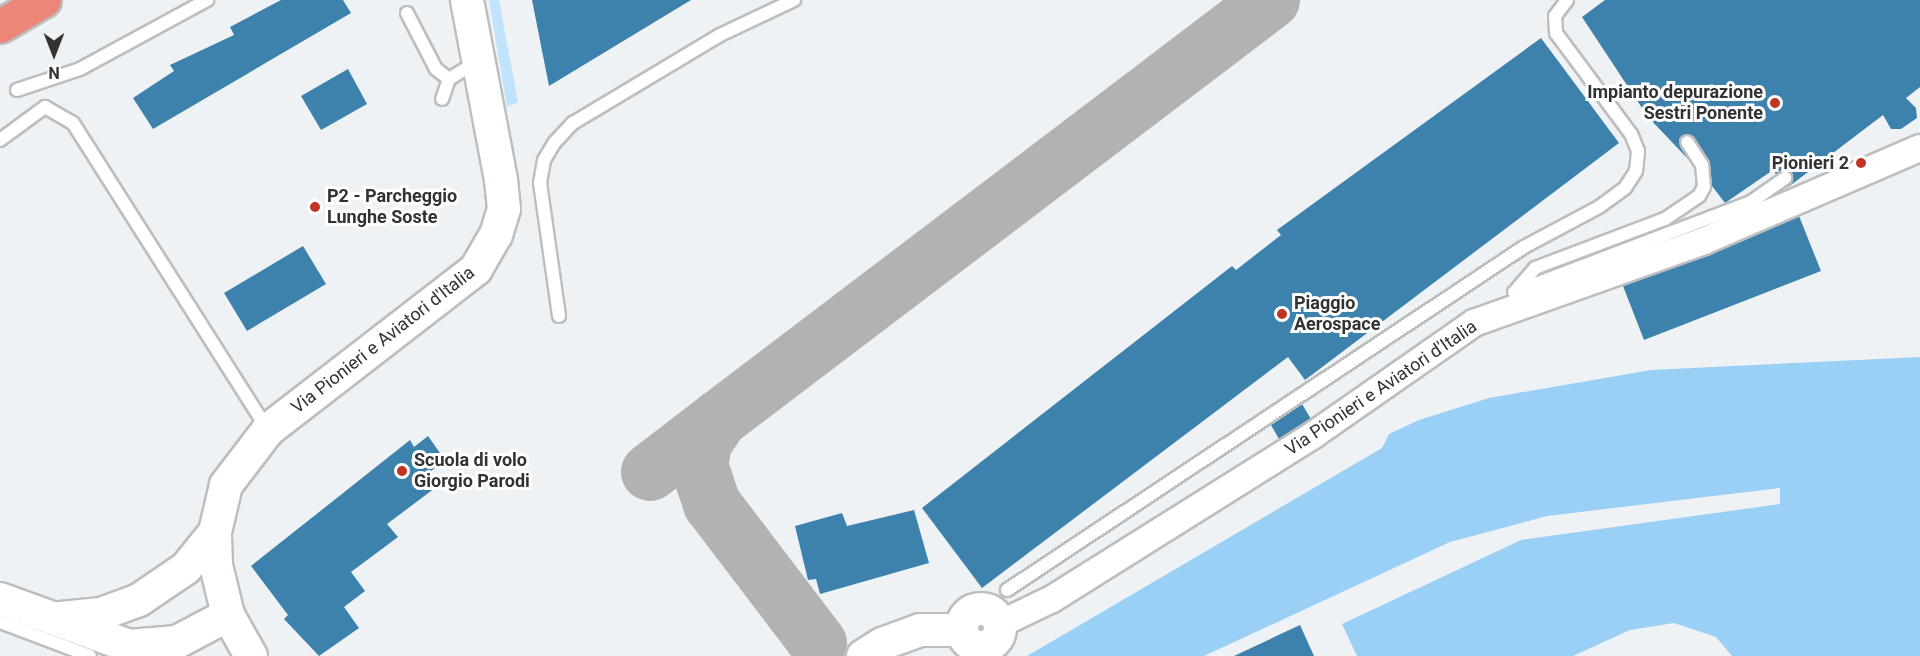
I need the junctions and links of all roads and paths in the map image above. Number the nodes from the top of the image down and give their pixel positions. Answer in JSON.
{"nodes":[{"id":1,"x":44,"y":0,"type":"edge"},
{"id":2,"x":207,"y":0,"type":"edge"},
{"id":3,"x":467,"y":0,"type":"edge"},
{"id":4,"x":794,"y":0,"type":"edge"},
{"id":5,"x":1568,"y":0,"type":"edge"},
{"id":6,"x":188,"y":6,"type":"edge"},
{"id":7,"x":407,"y":13,"type":"dead end"},
{"id":8,"x":0,"y":26,"type":"edge"},
{"id":9,"x":479,"y":60,"type":"junction"},
{"id":10,"x":449,"y":79,"type":"junction"},
{"id":11,"x":17,"y":90,"type":"dead end"},
{"id":12,"x":442,"y":99,"type":"dead end"},
{"id":13,"x":0,"y":140,"type":"edge"},
{"id":14,"x":1687,"y":142,"type":"dead end"},
{"id":15,"x":1920,"y":148,"type":"edge"},
{"id":16,"x":1785,"y":178,"type":"dead end"},
{"id":17,"x":1611,"y":246,"type":"junction"},
{"id":18,"x":1516,"y":299,"type":"junction"},
{"id":19,"x":559,"y":316,"type":"dead end"},
{"id":20,"x":268,"y":430,"type":"junction"},
{"id":21,"x":215,"y":532,"type":"junction"},
{"id":22,"x":1007,"y":590,"type":"dead end"},
{"id":23,"x":0,"y":599,"type":"edge"},
{"id":24,"x":114,"y":609,"type":"junction"},
{"id":25,"x":228,"y":615,"type":"junction"},
{"id":26,"x":48,"y":619,"type":"junction"},
{"id":27,"x":0,"y":622,"type":"edge"},
{"id":28,"x":981,"y":643,"type":"edge"},
{"id":29,"x":149,"y":645,"type":"junction"},
{"id":30,"x":90,"y":656,"type":"edge"},
{"id":31,"x":252,"y":656,"type":"edge"},
{"id":32,"x":863,"y":656,"type":"edge"}],
"edges":[{"from":1,"to":8,"type":"highway"},
{"from":2,"to":6,"type":"lane"},
{"from":3,"to":9,"type":"street","name":"Via Pionieri e Aviatori d'Italia"},
{"from":4,"to":19,"type":"lane"},
{"from":5,"to":22,"type":"lane"},
{"from":6,"to":11,"type":"lane"},
{"from":7,"to":10,"type":"lane"},
{"from":9,"to":10,"type":"lane"},
{"from":9,"to":20,"type":"street","name":"Via Pionieri e Aviatori d'Italia"},
{"from":10,"to":12,"type":"lane"},
{"from":13,"to":20,"type":"lane"},
{"from":14,"to":17,"type":"lane"},
{"from":15,"to":18,"type":"street","name":"Via Pionieri e Aviatori d'Italia"},
{"from":16,"to":17,"type":"lane"},
{"from":17,"to":18,"type":"lane"},
{"from":18,"to":28,"type":"street","name":"Via Pionieri e Aviatori d'Italia"},
{"from":20,"to":21,"type":"street","name":"Via Pionieri e Aviatori d'Italia"},
{"from":21,"to":24,"type":"street"},
{"from":21,"to":25,"type":"street","name":"Via Pionieri e Aviatori d'Italia"},
{"from":23,"to":26,"type":"street"},
{"from":24,"to":26,"type":"street"},
{"from":24,"to":29,"type":"street"},
{"from":25,"to":29,"type":"street"},
{"from":25,"to":31,"type":"street","name":"Via Pionieri e Aviatori d'Italia"},
{"from":26,"to":29,"type":"street"},
{"from":27,"to":30,"type":"lane"},
{"from":28,"to":32,"type":"street","name":"Via Pionieri e Aviatori d'Italia"}]}
